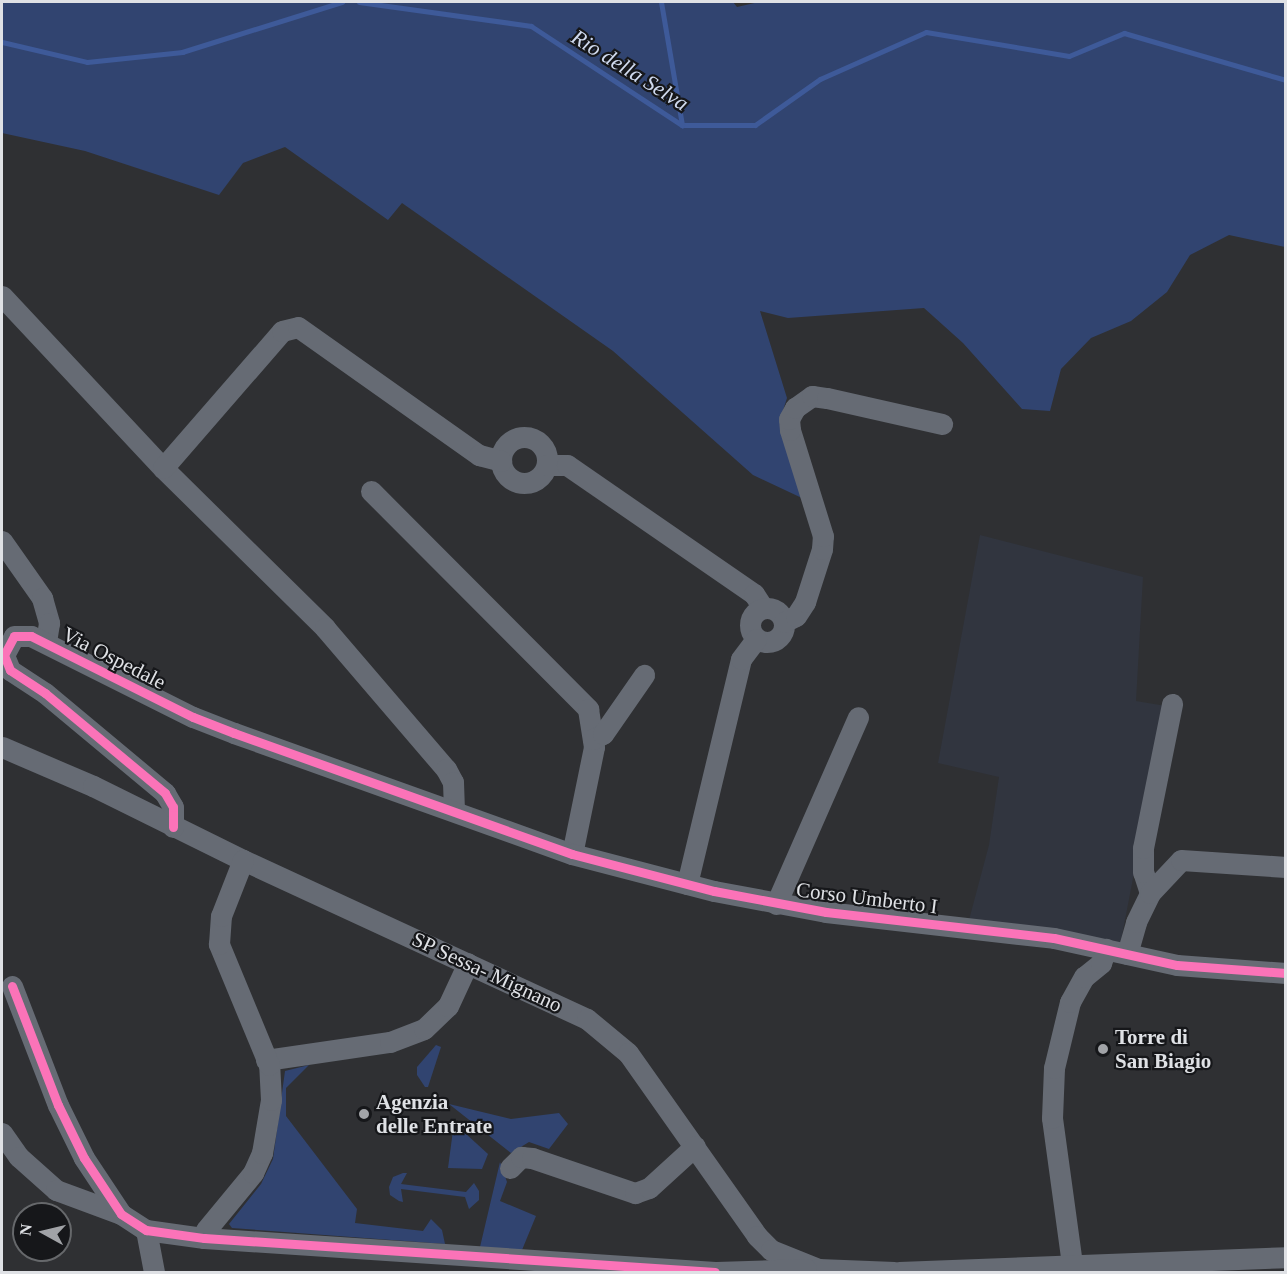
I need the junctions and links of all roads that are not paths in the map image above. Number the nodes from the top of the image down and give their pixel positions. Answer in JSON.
{"nodes":[{"id":1,"x":2,"y":296,"type":"edge"},
{"id":2,"x":942,"y":424,"type":"dead end"},
{"id":3,"x":501,"y":461,"type":"junction"},
{"id":4,"x":547,"y":465,"type":"junction"},
{"id":5,"x":163,"y":468,"type":"junction"},
{"id":6,"x":371,"y":490,"type":"dead end"},
{"id":7,"x":2,"y":540,"type":"edge"},
{"id":8,"x":763,"y":608,"type":"junction"},
{"id":9,"x":784,"y":622,"type":"junction"},
{"id":10,"x":756,"y":639,"type":"junction"},
{"id":11,"x":46,"y":643,"type":"junction"},
{"id":12,"x":644,"y":675,"type":"dead end"},
{"id":13,"x":1173,"y":704,"type":"dead end"},
{"id":14,"x":858,"y":717,"type":"dead end"},
{"id":15,"x":593,"y":739,"type":"junction"},
{"id":16,"x":2,"y":747,"type":"edge"},
{"id":17,"x":454,"y":810,"type":"junction"},
{"id":18,"x":173,"y":827,"type":"junction"},
{"id":19,"x":572,"y":854,"type":"junction"},
{"id":20,"x":243,"y":860,"type":"junction"},
{"id":21,"x":1286,"y":867,"type":"edge"},
{"id":22,"x":687,"y":884,"type":"junction"},
{"id":23,"x":1150,"y":893,"type":"junction"},
{"id":24,"x":776,"y":904,"type":"junction"},
{"id":25,"x":1107,"y":949,"type":"junction"},
{"id":26,"x":1127,"y":954,"type":"junction"},
{"id":27,"x":468,"y":963,"type":"junction"},
{"id":28,"x":1286,"y":973,"type":"edge"},
{"id":29,"x":12,"y":986,"type":"dead end"},
{"id":30,"x":266,"y":1060,"type":"junction"},
{"id":31,"x":2,"y":1133,"type":"edge"},
{"id":32,"x":695,"y":1146,"type":"junction"},
{"id":33,"x":510,"y":1168,"type":"dead end"},
{"id":34,"x":121,"y":1214,"type":"junction"},
{"id":35,"x":146,"y":1230,"type":"junction"},
{"id":36,"x":204,"y":1238,"type":"junction"},
{"id":37,"x":1286,"y":1257,"type":"edge"},
{"id":38,"x":1072,"y":1264,"type":"junction"},
{"id":39,"x":818,"y":1269,"type":"junction"},
{"id":40,"x":1001,"y":1270,"type":"edge"},
{"id":41,"x":154,"y":1272,"type":"edge"},
{"id":42,"x":716,"y":1272,"type":"edge"},
{"id":43,"x":894,"y":1272,"type":"edge"},
{"id":44,"x":899,"y":1272,"type":"edge"}],
"edges":[{"from":1,"to":5,"type":"street"},
{"from":2,"to":9,"type":"street"},
{"from":3,"to":4,"type":"street"},
{"from":3,"to":4,"type":"street"},
{"from":3,"to":5,"type":"street"},
{"from":4,"to":8,"type":"street"},
{"from":5,"to":17,"type":"street"},
{"from":6,"to":15,"type":"street"},
{"from":7,"to":11,"type":"street"},
{"from":8,"to":9,"type":"street"},
{"from":8,"to":10,"type":"street"},
{"from":9,"to":10,"type":"street"},
{"from":10,"to":22,"type":"street"},
{"from":11,"to":17,"type":"street","name":"Via Ospedale"},
{"from":11,"to":18,"type":"street","name":"Via Ospedale"},
{"from":12,"to":15,"type":"street"},
{"from":13,"to":23,"type":"street"},
{"from":14,"to":24,"type":"street"},
{"from":15,"to":19,"type":"street"},
{"from":16,"to":18,"type":"street","name":"SP Sessa- Mignano"},
{"from":17,"to":19,"type":"street","name":"Corso Umberto I"},
{"from":18,"to":20,"type":"street","name":"SP Sessa- Mignano"},
{"from":19,"to":22,"type":"street","name":"Corso Umberto I"},
{"from":20,"to":27,"type":"street","name":"SP Sessa- Mignano"},
{"from":20,"to":30,"type":"street"},
{"from":21,"to":23,"type":"street"},
{"from":22,"to":24,"type":"street","name":"Corso Umberto I"},
{"from":23,"to":26,"type":"street"},
{"from":24,"to":25,"type":"street","name":"Corso Umberto I"},
{"from":25,"to":26,"type":"street","name":"Corso Umberto I"},
{"from":25,"to":38,"type":"street"},
{"from":26,"to":28,"type":"street","name":"Corso Umberto I"},
{"from":27,"to":30,"type":"street"},
{"from":27,"to":32,"type":"street","name":"SP Sessa- Mignano"},
{"from":29,"to":34,"type":"street"},
{"from":30,"to":36,"type":"street"},
{"from":31,"to":34,"type":"street"},
{"from":32,"to":33,"type":"street"},
{"from":32,"to":39,"type":"street","name":"SP Sessa- Mignano"},
{"from":34,"to":35,"type":"street"},
{"from":35,"to":36,"type":"street"},
{"from":35,"to":41,"type":"street"},
{"from":36,"to":42,"type":"street"},
{"from":37,"to":38,"type":"street"},
{"from":38,"to":40,"type":"street"},
{"from":39,"to":42,"type":"street"},
{"from":39,"to":43,"type":"street","name":"SP Sessa- Mignano"},
{"from":40,"to":44,"type":"street"}]}
